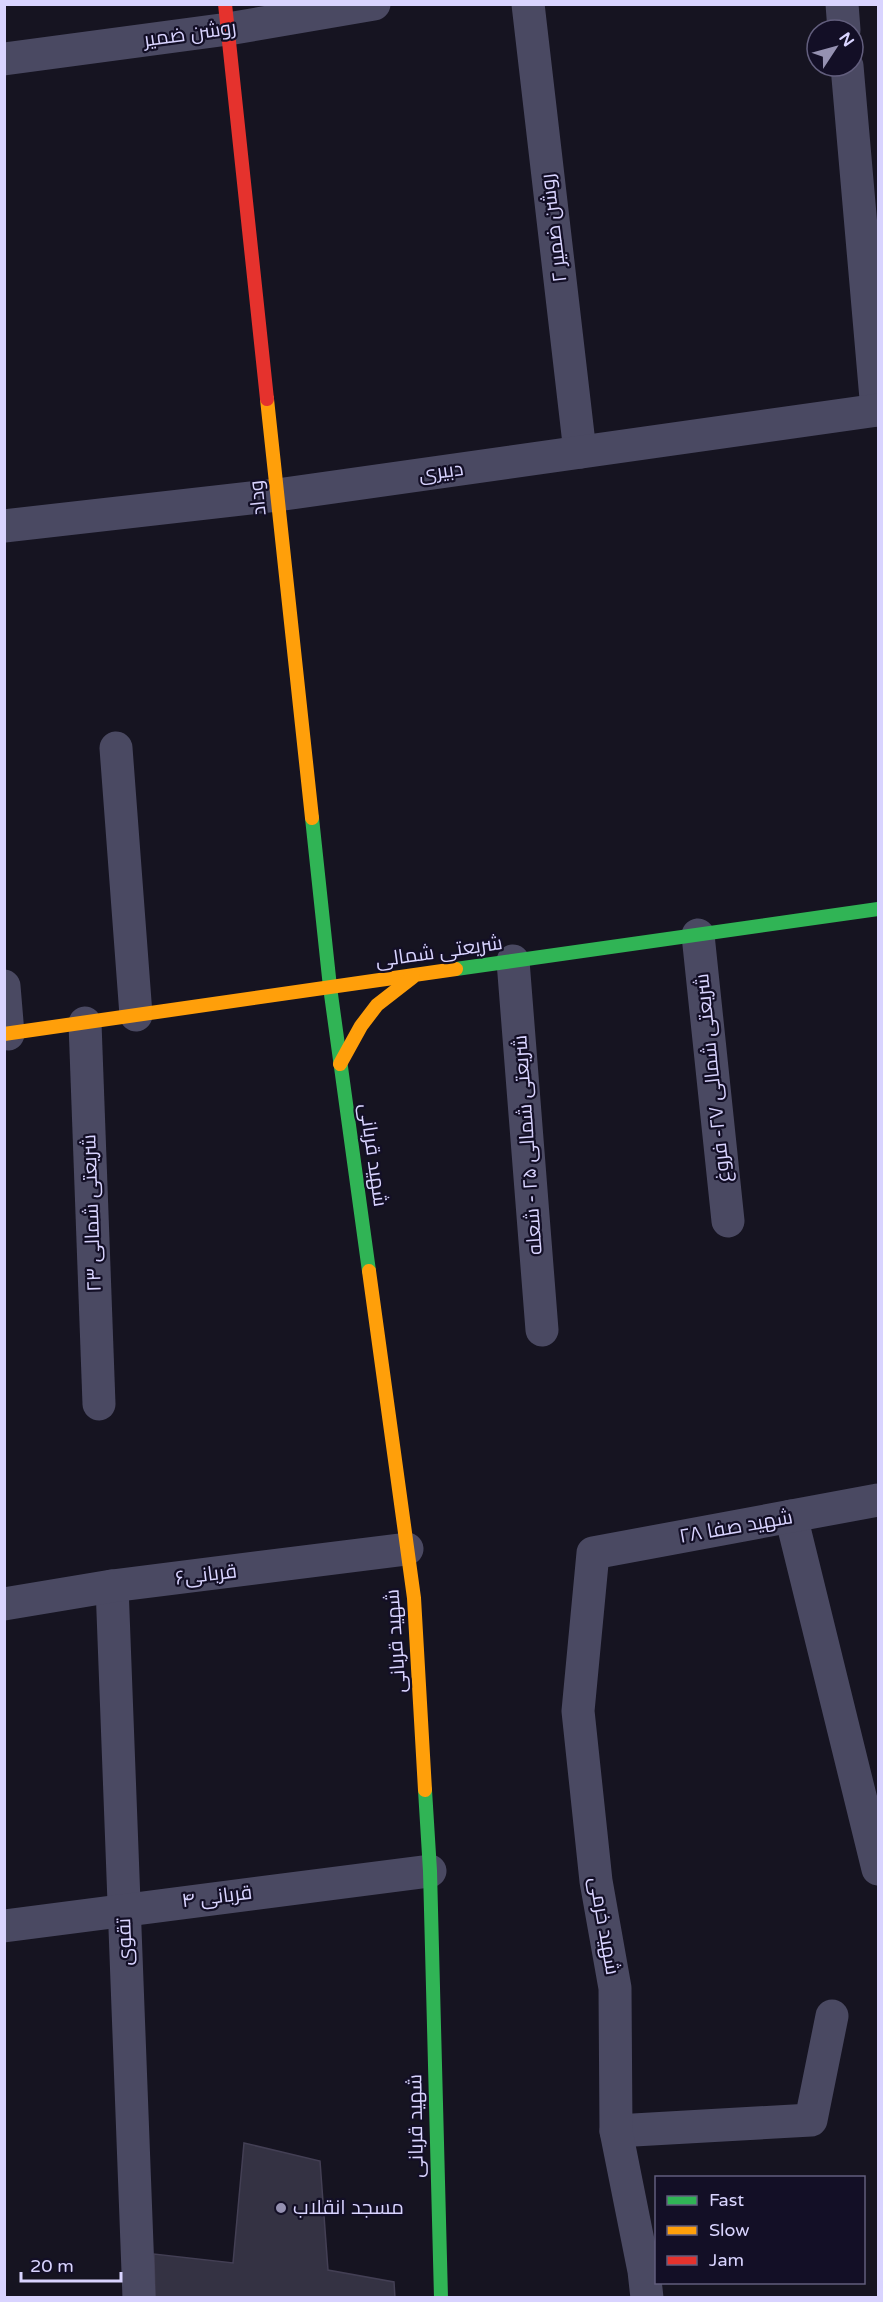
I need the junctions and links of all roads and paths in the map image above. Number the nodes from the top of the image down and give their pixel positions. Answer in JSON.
{"nodes":[{"id":1,"x":374,"y":4,"type":"edge"},
{"id":2,"x":528,"y":4,"type":"edge"},
{"id":3,"x":227,"y":17,"type":"edge"},
{"id":4,"x":4,"y":59,"type":"edge"},
{"id":5,"x":848,"y":78,"type":"edge"},
{"id":6,"x":878,"y":410,"type":"edge"},
{"id":7,"x":580,"y":452,"type":"junction"},
{"id":8,"x":277,"y":495,"type":"junction"},
{"id":9,"x":4,"y":526,"type":"edge"},
{"id":10,"x":116,"y":748,"type":"dead end"},
{"id":11,"x":879,"y":909,"type":"edge"},
{"id":12,"x":698,"y":935,"type":"junction"},
{"id":13,"x":513,"y":961,"type":"junction"},
{"id":14,"x":416,"y":975,"type":"junction"},
{"id":15,"x":4,"y":986,"type":"edge"},
{"id":16,"x":330,"y":987,"type":"junction"},
{"id":17,"x":136,"y":1015,"type":"junction"},
{"id":18,"x":85,"y":1023,"type":"junction"},
{"id":19,"x":6,"y":1034,"type":"edge"},
{"id":20,"x":340,"y":1064,"type":"junction"},
{"id":21,"x":728,"y":1221,"type":"dead end"},
{"id":22,"x":542,"y":1330,"type":"dead end"},
{"id":23,"x":99,"y":1404,"type":"dead end"},
{"id":24,"x":879,"y":1500,"type":"edge"},
{"id":25,"x":791,"y":1516,"type":"junction"},
{"id":26,"x":407,"y":1549,"type":"junction"},
{"id":27,"x":593,"y":1553,"type":"joint"},
{"id":28,"x":112,"y":1586,"type":"junction"},
{"id":29,"x":4,"y":1604,"type":"edge"},
{"id":30,"x":879,"y":1869,"type":"edge"},
{"id":31,"x":430,"y":1871,"type":"junction"},
{"id":32,"x":124,"y":1909,"type":"junction"},
{"id":33,"x":4,"y":1926,"type":"edge"},
{"id":34,"x":832,"y":2016,"type":"dead end"},
{"id":35,"x":616,"y":2132,"type":"junction"},
{"id":36,"x":139,"y":2298,"type":"edge"},
{"id":37,"x":441,"y":2298,"type":"edge"},
{"id":38,"x":647,"y":2298,"type":"edge"}],
"edges":[{"from":1,"to":3,"type":"street","name":"روشن ضمیر"},
{"from":2,"to":7,"type":"street","name":"روشن ضمیر ۲"},
{"from":3,"to":4,"type":"street","name":"روشن ضمیر"},
{"from":3,"to":8,"type":"main road","name":"وداد"},
{"from":5,"to":6,"type":"street"},
{"from":6,"to":7,"type":"street","name":"دبیری"},
{"from":7,"to":8,"type":"street","name":"دبیری"},
{"from":8,"to":9,"type":"street","name":"دبیری"},
{"from":8,"to":16,"type":"main road","name":"وداد"},
{"from":10,"to":17,"type":"street"},
{"from":11,"to":12,"type":"main road","name":"شریعتی شمالی"},
{"from":12,"to":13,"type":"main road","name":"شریعتی شمالی"},
{"from":12,"to":21,"type":"street","name":"شریعتی شمالی ۲۷- فروغ"},
{"from":13,"to":14,"type":"main road","name":"شریعتی شمالی"},
{"from":13,"to":22,"type":"street","name":"شریعتی شمالی ۲۵ - شعله"},
{"from":14,"to":16,"type":"main road","name":"شریعتی شمالی"},
{"from":14,"to":20,"type":"main road"},
{"from":15,"to":19,"type":"street"},
{"from":16,"to":17,"type":"main road","name":"شریعتی شمالی"},
{"from":16,"to":20,"type":"main road","name":"شهید قربانی"},
{"from":17,"to":18,"type":"main road","name":"شریعتی شمالی"},
{"from":18,"to":19,"type":"main road","name":"شریعتی شمالی"},
{"from":18,"to":23,"type":"street","name":"شریعتی شمالی ۲۳"},
{"from":20,"to":26,"type":"main road","name":"شهید قربانی"},
{"from":24,"to":25,"type":"street","name":"شهید صفا ۲۸"},
{"from":25,"to":27,"type":"street","name":"شهید صفا ۲۸"},
{"from":25,"to":30,"type":"street"},
{"from":26,"to":28,"type":"street","name":"قربانی۶"},
{"from":26,"to":31,"type":"main road","name":"شهید قربانی"},
{"from":27,"to":35,"type":"street","name":"شهید خرمی"},
{"from":28,"to":29,"type":"street","name":"قربانی۶"},
{"from":28,"to":32,"type":"street","name":"تقوی"},
{"from":31,"to":32,"type":"street","name":"قربانی ۴"},
{"from":31,"to":37,"type":"main road","name":"شهید قربانی"},
{"from":32,"to":33,"type":"street","name":"قربانی ۴"},
{"from":32,"to":36,"type":"street","name":"تقوی"},
{"from":34,"to":35,"type":"street"},
{"from":35,"to":38,"type":"street","name":"شهید خرمی"}]}
